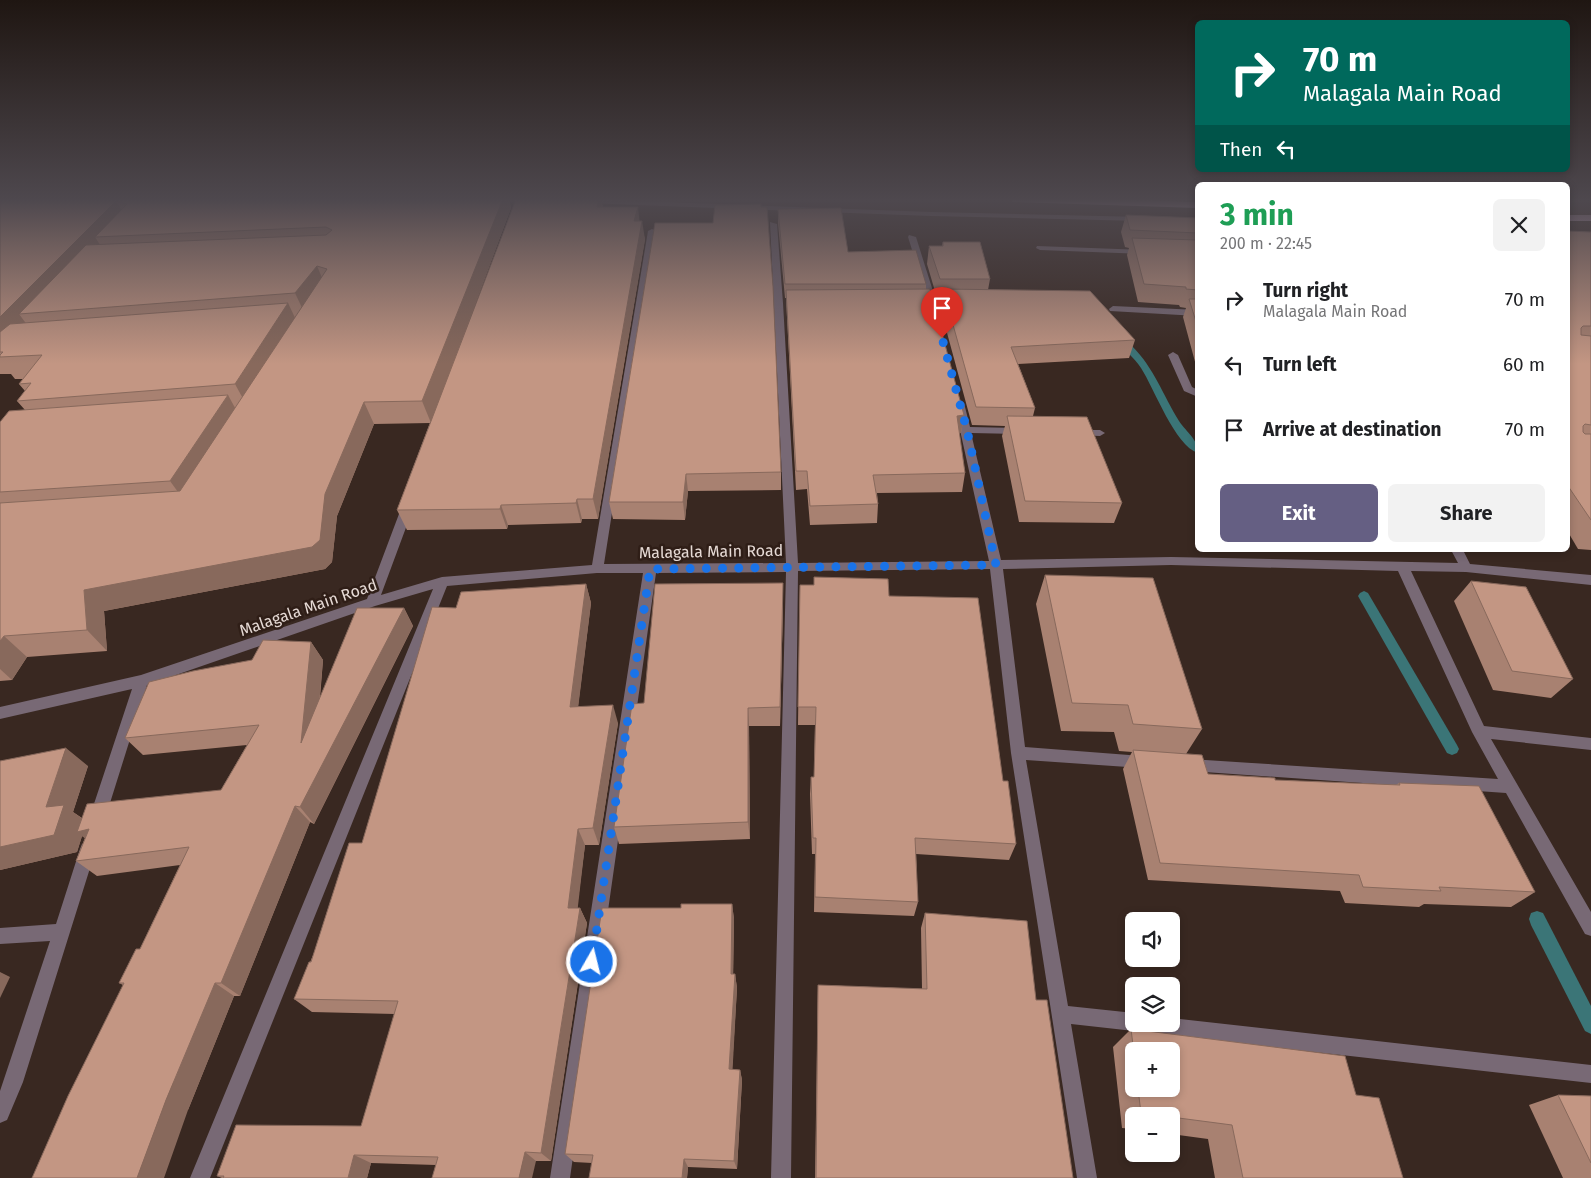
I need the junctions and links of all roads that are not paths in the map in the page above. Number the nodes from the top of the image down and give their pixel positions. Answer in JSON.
{"nodes":[{"id":1,"x":648,"y":254,"type":"edge"},
{"id":2,"x":776,"y":254,"type":"edge"},
{"id":3,"x":917,"y":254,"type":"edge"},
{"id":4,"x":1112,"y":308,"type":"dead end"},
{"id":5,"x":1195,"y":313,"type":"edge"},
{"id":6,"x":937,"y":320,"type":"edge"},
{"id":7,"x":1173,"y":355,"type":"dead end"},
{"id":8,"x":1195,"y":392,"type":"edge"},
{"id":9,"x":957,"y":394,"type":"edge"},
{"id":10,"x":967,"y":430,"type":"junction"},
{"id":11,"x":1033,"y":432,"type":"edge"},
{"id":12,"x":1062,"y":432,"type":"edge"},
{"id":13,"x":1100,"y":433,"type":"dead end"},
{"id":14,"x":410,"y":499,"type":"edge"},
{"id":15,"x":1458,"y":552,"type":"edge"},
{"id":16,"x":996,"y":565,"type":"junction"},
{"id":17,"x":792,"y":566,"type":"junction"},
{"id":18,"x":1403,"y":568,"type":"junction"},
{"id":19,"x":1466,"y":568,"type":"junction"},
{"id":20,"x":597,"y":569,"type":"junction"},
{"id":21,"x":650,"y":569,"type":"junction"},
{"id":22,"x":1591,"y":580,"type":"edge"},
{"id":23,"x":442,"y":582,"type":"junction"},
{"id":24,"x":372,"y":602,"type":"junction"},
{"id":25,"x":141,"y":681,"type":"junction"},
{"id":26,"x":0,"y":713,"type":"edge"},
{"id":27,"x":1479,"y":732,"type":"junction"},
{"id":28,"x":1591,"y":744,"type":"edge"},
{"id":29,"x":1018,"y":753,"type":"junction"},
{"id":30,"x":1156,"y":762,"type":"edge"},
{"id":31,"x":1176,"y":764,"type":"edge"},
{"id":32,"x":1512,"y":787,"type":"junction"},
{"id":33,"x":1591,"y":928,"type":"edge"},
{"id":34,"x":61,"y":932,"type":"junction"},
{"id":35,"x":0,"y":936,"type":"edge"},
{"id":36,"x":1062,"y":1014,"type":"junction"},
{"id":37,"x":1125,"y":1021,"type":"edge"},
{"id":38,"x":1180,"y":1028,"type":"edge"},
{"id":39,"x":1591,"y":1074,"type":"edge"},
{"id":40,"x":7,"y":1083,"type":"edge"},
{"id":41,"x":0,"y":1113,"type":"edge"},
{"id":42,"x":200,"y":1178,"type":"edge"},
{"id":43,"x":560,"y":1178,"type":"edge"},
{"id":44,"x":781,"y":1178,"type":"edge"},
{"id":45,"x":1087,"y":1178,"type":"edge"}],
"edges":[{"from":1,"to":20,"type":"street"},
{"from":2,"to":17,"type":"street"},
{"from":3,"to":6,"type":"street"},
{"from":4,"to":5,"type":"street"},
{"from":7,"to":8,"type":"street"},
{"from":9,"to":10,"type":"street"},
{"from":10,"to":11,"type":"street"},
{"from":10,"to":16,"type":"street"},
{"from":12,"to":13,"type":"street"},
{"from":14,"to":24,"type":"street"},
{"from":15,"to":19,"type":"street"},
{"from":16,"to":17,"type":"street","name":"Malagala Main Road"},
{"from":16,"to":18,"type":"street","name":"Malagala Main Road"},
{"from":16,"to":29,"type":"street"},
{"from":17,"to":21,"type":"street","name":"Malagala Main Road"},
{"from":17,"to":44,"type":"street"},
{"from":18,"to":19,"type":"street","name":"Malagala Main Road"},
{"from":18,"to":27,"type":"street"},
{"from":19,"to":22,"type":"street","name":"Malagala Main Road"},
{"from":20,"to":21,"type":"street","name":"Malagala Main Road"},
{"from":20,"to":23,"type":"street","name":"Malagala Main Road"},
{"from":21,"to":43,"type":"street"},
{"from":23,"to":24,"type":"street","name":"Malagala Main Road"},
{"from":23,"to":42,"type":"street"},
{"from":24,"to":25,"type":"street","name":"Malagala Main Road"},
{"from":25,"to":26,"type":"street","name":"Malagala Main Road"},
{"from":25,"to":34,"type":"street"},
{"from":27,"to":28,"type":"street"},
{"from":27,"to":32,"type":"street"},
{"from":29,"to":30,"type":"street"},
{"from":29,"to":36,"type":"street"},
{"from":31,"to":32,"type":"street"},
{"from":32,"to":33,"type":"street"},
{"from":34,"to":35,"type":"street"},
{"from":34,"to":40,"type":"street"},
{"from":36,"to":37,"type":"street"},
{"from":36,"to":45,"type":"street"},
{"from":38,"to":39,"type":"street"},
{"from":40,"to":41,"type":"street"}]}
